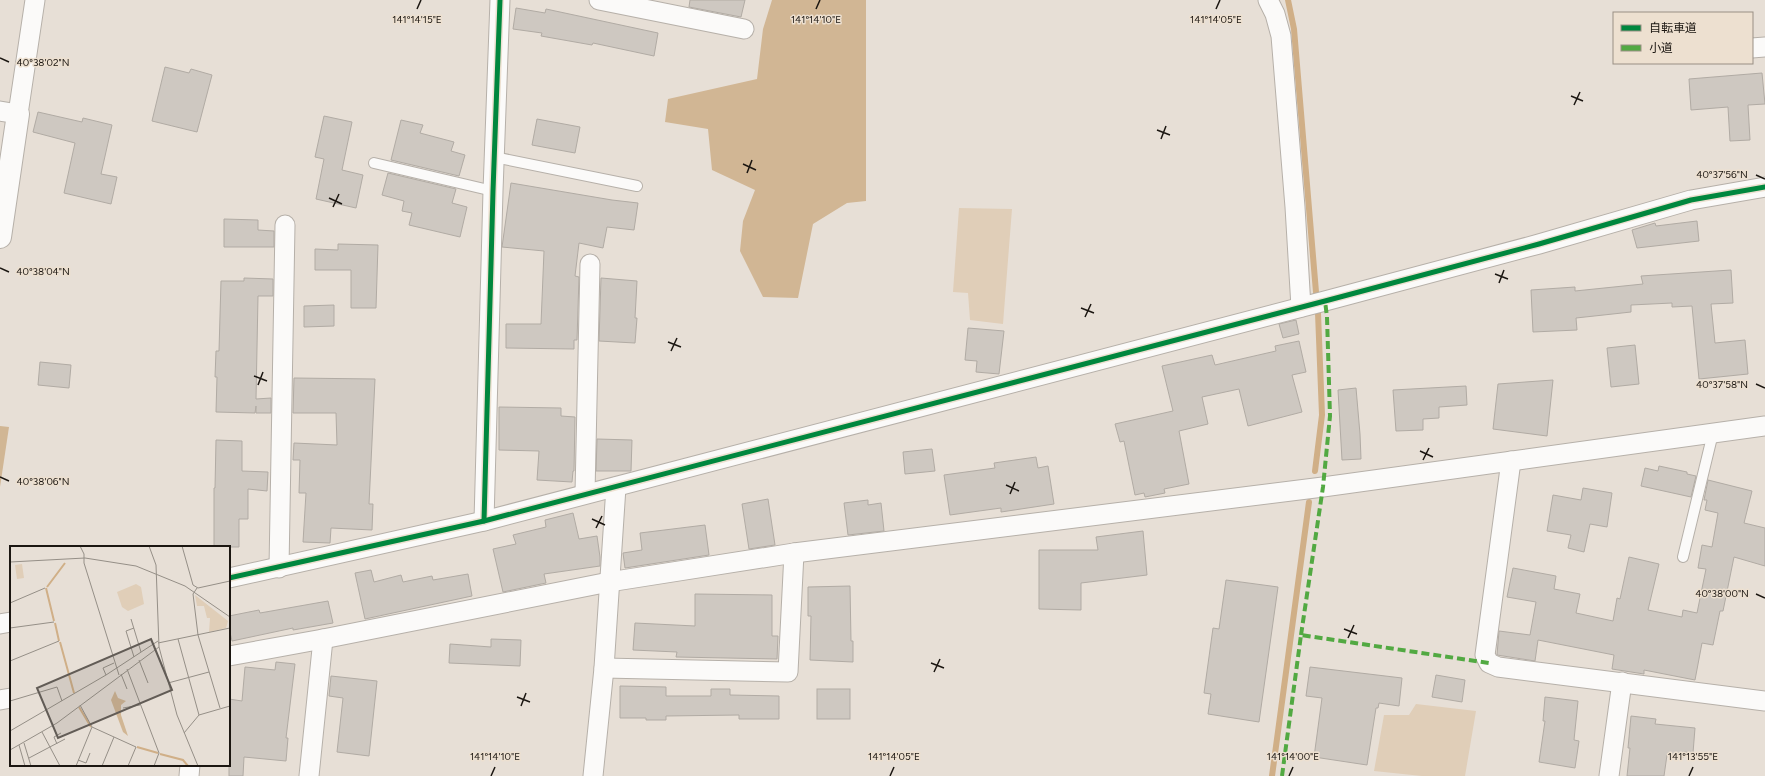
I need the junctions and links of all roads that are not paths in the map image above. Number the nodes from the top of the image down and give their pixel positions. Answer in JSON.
{"nodes":[{"id":1,"x":35,"y":0,"type":"edge"},
{"id":2,"x":500,"y":0,"type":"edge"},
{"id":3,"x":599,"y":0,"type":"edge"},
{"id":4,"x":1268,"y":0,"type":"edge"},
{"id":5,"x":744,"y":28,"type":"dead end"},
{"id":6,"x":1765,"y":47,"type":"edge"},
{"id":7,"x":1753,"y":48,"type":"edge"},
{"id":8,"x":9,"y":112,"type":"edge"},
{"id":9,"x":494,"y":157,"type":"junction"},
{"id":10,"x":374,"y":163,"type":"dead end"},
{"id":11,"x":637,"y":186,"type":"dead end"},
{"id":12,"x":1765,"y":187,"type":"edge"},
{"id":13,"x":492,"y":192,"type":"junction"},
{"id":14,"x":285,"y":225,"type":"dead end"},
{"id":15,"x":0,"y":237,"type":"edge"},
{"id":16,"x":590,"y":264,"type":"dead end"},
{"id":17,"x":1301,"y":307,"type":"junction"},
{"id":18,"x":1765,"y":426,"type":"edge"},
{"id":19,"x":1713,"y":433,"type":"junction"},
{"id":20,"x":1510,"y":461,"type":"junction"},
{"id":21,"x":616,"y":487,"type":"junction"},
{"id":22,"x":585,"y":494,"type":"junction"},
{"id":23,"x":484,"y":521,"type":"junction"},
{"id":24,"x":794,"y":553,"type":"junction"},
{"id":25,"x":1683,"y":557,"type":"dead end"},
{"id":26,"x":279,"y":568,"type":"junction"},
{"id":27,"x":230,"y":578,"type":"edge"},
{"id":28,"x":609,"y":582,"type":"junction"},
{"id":29,"x":10,"y":622,"type":"edge"},
{"id":30,"x":0,"y":624,"type":"edge"},
{"id":31,"x":323,"y":639,"type":"junction"},
{"id":32,"x":230,"y":656,"type":"edge"},
{"id":33,"x":604,"y":668,"type":"junction"},
{"id":34,"x":1622,"y":682,"type":"junction"},
{"id":35,"x":10,"y":698,"type":"edge"},
{"id":36,"x":0,"y":700,"type":"edge"},
{"id":37,"x":1765,"y":700,"type":"edge"},
{"id":38,"x":190,"y":766,"type":"edge"},
{"id":39,"x":189,"y":776,"type":"edge"},
{"id":40,"x":309,"y":776,"type":"edge"},
{"id":41,"x":593,"y":776,"type":"edge"},
{"id":42,"x":1609,"y":776,"type":"edge"}],
"edges":[{"from":1,"to":8,"type":"street"},
{"from":2,"to":9,"type":"street"},
{"from":3,"to":5,"type":"street"},
{"from":4,"to":17,"type":"street"},
{"from":6,"to":7,"type":"street"},
{"from":8,"to":15,"type":"street"},
{"from":9,"to":11,"type":"lane"},
{"from":9,"to":13,"type":"street"},
{"from":10,"to":13,"type":"lane"},
{"from":12,"to":17,"type":"street"},
{"from":13,"to":23,"type":"street"},
{"from":14,"to":26,"type":"street"},
{"from":16,"to":22,"type":"street"},
{"from":17,"to":21,"type":"street"},
{"from":18,"to":19,"type":"street"},
{"from":19,"to":20,"type":"street"},
{"from":19,"to":25,"type":"lane"},
{"from":20,"to":24,"type":"street"},
{"from":20,"to":34,"type":"street"},
{"from":21,"to":22,"type":"street"},
{"from":21,"to":28,"type":"street"},
{"from":22,"to":23,"type":"street"},
{"from":23,"to":26,"type":"street"},
{"from":24,"to":28,"type":"street"},
{"from":24,"to":33,"type":"street"},
{"from":26,"to":27,"type":"street"},
{"from":28,"to":31,"type":"street"},
{"from":28,"to":33,"type":"street"},
{"from":29,"to":30,"type":"street"},
{"from":31,"to":32,"type":"street"},
{"from":31,"to":40,"type":"street"},
{"from":33,"to":41,"type":"street"},
{"from":34,"to":37,"type":"street"},
{"from":34,"to":42,"type":"street"},
{"from":35,"to":36,"type":"street"},
{"from":38,"to":39,"type":"street"}]}
